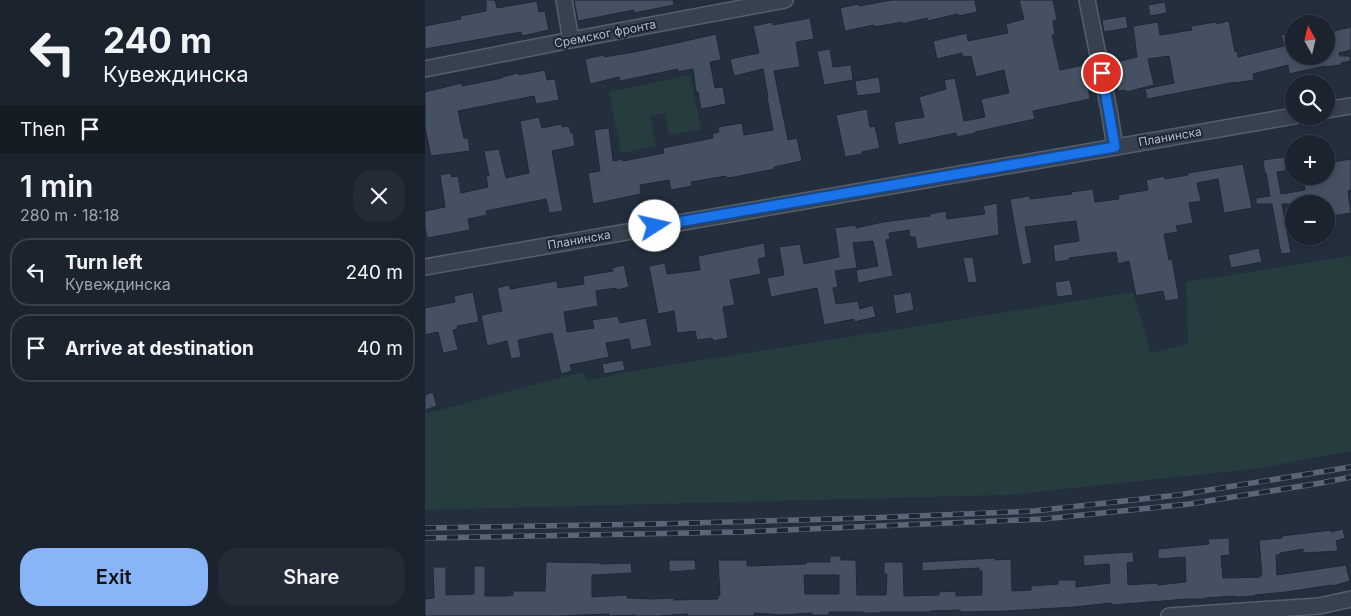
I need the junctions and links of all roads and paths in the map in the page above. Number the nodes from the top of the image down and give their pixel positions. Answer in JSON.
{"nodes":[{"id":1,"x":564,"y":0,"type":"edge"},
{"id":2,"x":785,"y":0,"type":"edge"},
{"id":3,"x":1087,"y":0,"type":"edge"},
{"id":4,"x":571,"y":40,"type":"junction"},
{"id":5,"x":425,"y":69,"type":"edge"},
{"id":6,"x":1351,"y":106,"type":"edge"},
{"id":7,"x":1335,"y":109,"type":"edge"},
{"id":8,"x":1285,"y":118,"type":"edge"},
{"id":9,"x":1115,"y":147,"type":"junction"},
{"id":10,"x":425,"y":267,"type":"edge"},
{"id":11,"x":1351,"y":599,"type":"edge"},
{"id":12,"x":1319,"y":611,"type":"edge"},
{"id":13,"x":1169,"y":616,"type":"edge"}],
"edges":[{"from":1,"to":4,"type":"street"},
{"from":2,"to":4,"type":"street","name":"Сремског фронта"},
{"from":3,"to":9,"type":"street"},
{"from":4,"to":5,"type":"street","name":"Сремског фронта"},
{"from":6,"to":7,"type":"street"},
{"from":8,"to":9,"type":"street","name":"Планинска"},
{"from":9,"to":10,"type":"street","name":"Планинска"},
{"from":11,"to":12,"type":"street"},
{"from":12,"to":13,"type":"street"}]}
